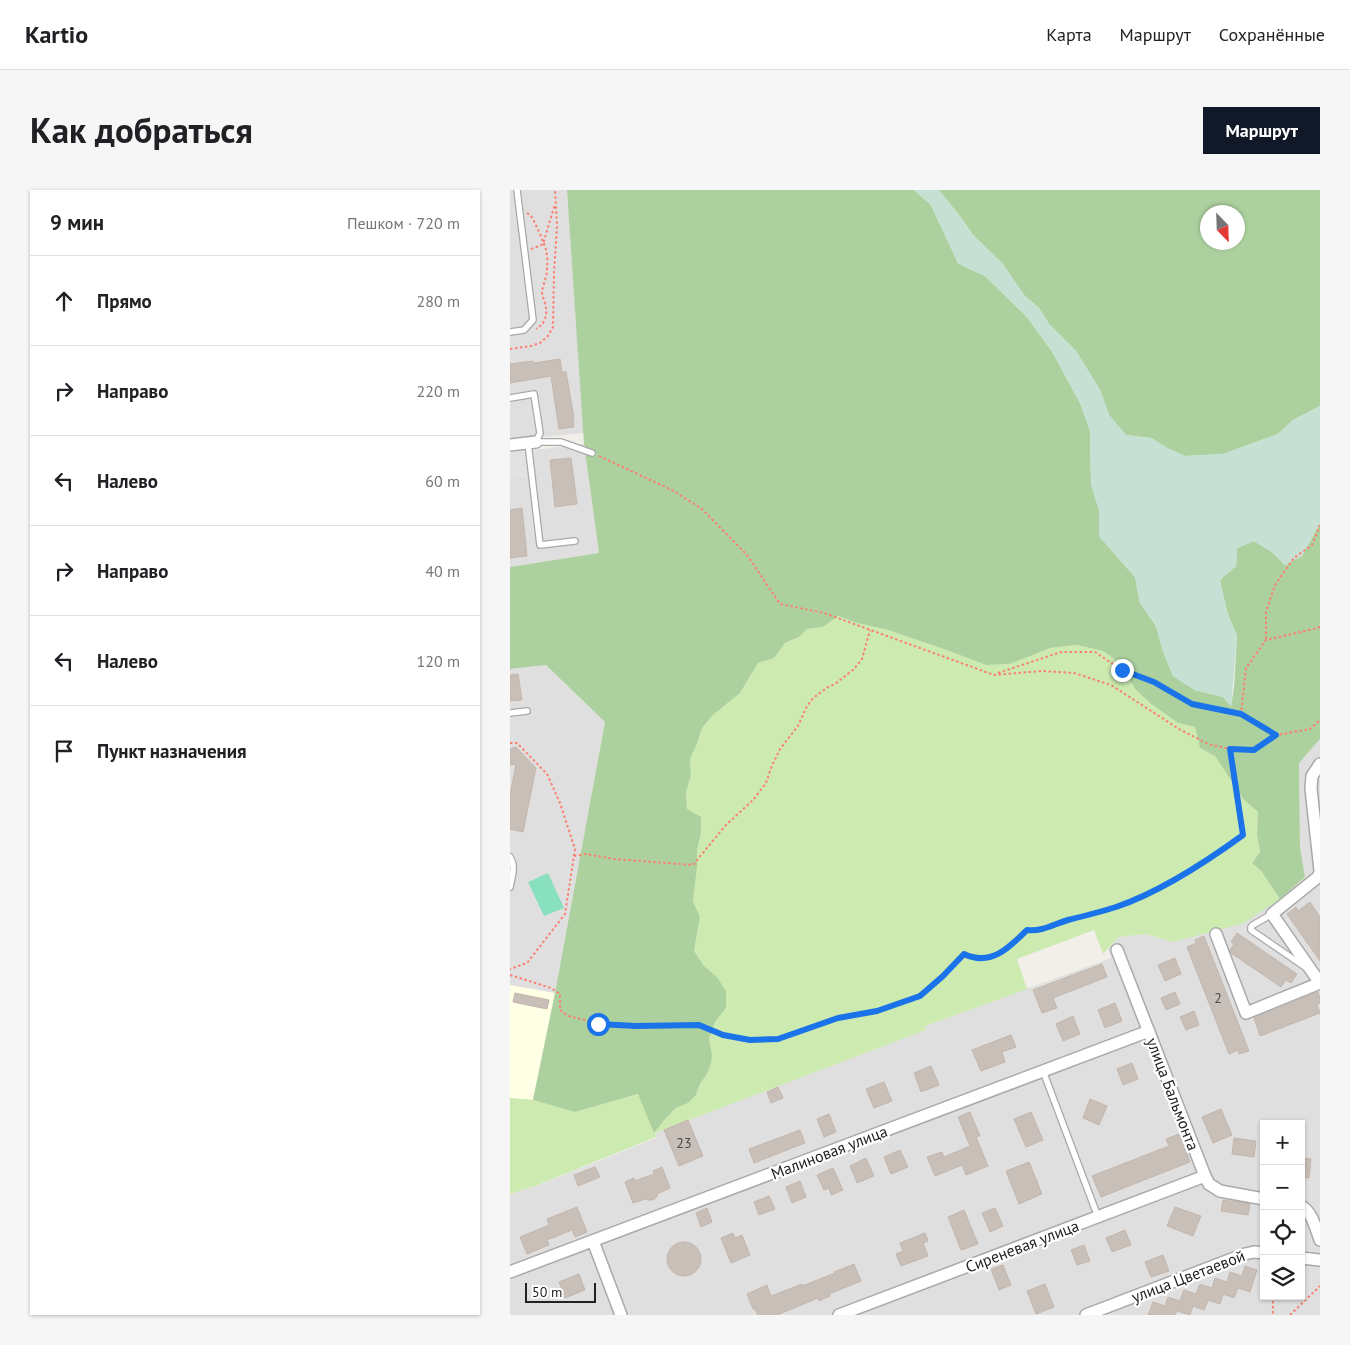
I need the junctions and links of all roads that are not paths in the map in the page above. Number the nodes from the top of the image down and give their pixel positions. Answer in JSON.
{"nodes":[{"id":1,"x":517,"y":190,"type":"edge"},
{"id":2,"x":510,"y":332,"type":"edge"},
{"id":3,"x":510,"y":398,"type":"edge"},
{"id":4,"x":532,"y":442,"type":"junction"},
{"id":5,"x":510,"y":445,"type":"edge"},
{"id":6,"x":592,"y":453,"type":"road end"},
{"id":7,"x":575,"y":541,"type":"dead end"},
{"id":8,"x":527,"y":710,"type":"dead end"},
{"id":9,"x":510,"y":713,"type":"edge"},
{"id":10,"x":1320,"y":764,"type":"edge"},
{"id":11,"x":1317,"y":824,"type":"edge"},
{"id":12,"x":510,"y":857,"type":"edge"},
{"id":13,"x":1320,"y":865,"type":"edge"},
{"id":14,"x":510,"y":887,"type":"edge"},
{"id":15,"x":1272,"y":914,"type":"junction"},
{"id":16,"x":1216,"y":934,"type":"dead end"},
{"id":17,"x":1117,"y":950,"type":"dead end"},
{"id":18,"x":1311,"y":970,"type":"junction"},
{"id":19,"x":1320,"y":983,"type":"edge"},
{"id":20,"x":1149,"y":1031,"type":"junction"},
{"id":21,"x":1043,"y":1071,"type":"junction"},
{"id":22,"x":1205,"y":1176,"type":"junction"},
{"id":23,"x":1260,"y":1198,"type":"edge"},
{"id":24,"x":1305,"y":1208,"type":"edge"},
{"id":25,"x":1098,"y":1217,"type":"junction"},
{"id":26,"x":1320,"y":1240,"type":"edge"},
{"id":27,"x":593,"y":1241,"type":"junction"},
{"id":28,"x":1260,"y":1253,"type":"edge"},
{"id":29,"x":1305,"y":1258,"type":"edge"},
{"id":30,"x":1320,"y":1260,"type":"edge"},
{"id":31,"x":510,"y":1272,"type":"edge"},
{"id":32,"x":621,"y":1315,"type":"edge"},
{"id":33,"x":839,"y":1315,"type":"edge"},
{"id":34,"x":1086,"y":1315,"type":"edge"}],
"edges":[{"from":1,"to":2,"type":"lane"},
{"from":3,"to":4,"type":"lane"},
{"from":4,"to":5,"type":"street"},
{"from":4,"to":6,"type":"lane"},
{"from":4,"to":7,"type":"lane"},
{"from":8,"to":9,"type":"lane"},
{"from":10,"to":11,"type":"street"},
{"from":11,"to":13,"type":"street"},
{"from":12,"to":14,"type":"lane"},
{"from":13,"to":15,"type":"street"},
{"from":15,"to":18,"type":"street"},
{"from":15,"to":18,"type":"lane"},
{"from":16,"to":19,"type":"street"},
{"from":17,"to":20,"type":"street","name":"улица Бальмонта"},
{"from":18,"to":19,"type":"street"},
{"from":20,"to":21,"type":"street","name":"Малиновая улица"},
{"from":20,"to":22,"type":"street","name":"улица Бальмонта"},
{"from":21,"to":25,"type":"lane"},
{"from":21,"to":27,"type":"street","name":"Малиновая улица"},
{"from":22,"to":23,"type":"street","name":"улица Бальмонта"},
{"from":22,"to":25,"type":"street","name":"Сиреневая улица"},
{"from":24,"to":26,"type":"street"},
{"from":25,"to":33,"type":"street","name":"Сиреневая улица"},
{"from":27,"to":31,"type":"street","name":"Малиновая улица"},
{"from":27,"to":32,"type":"street"},
{"from":28,"to":34,"type":"street","name":"улица Цветаевой"},
{"from":29,"to":30,"type":"street"}]}
